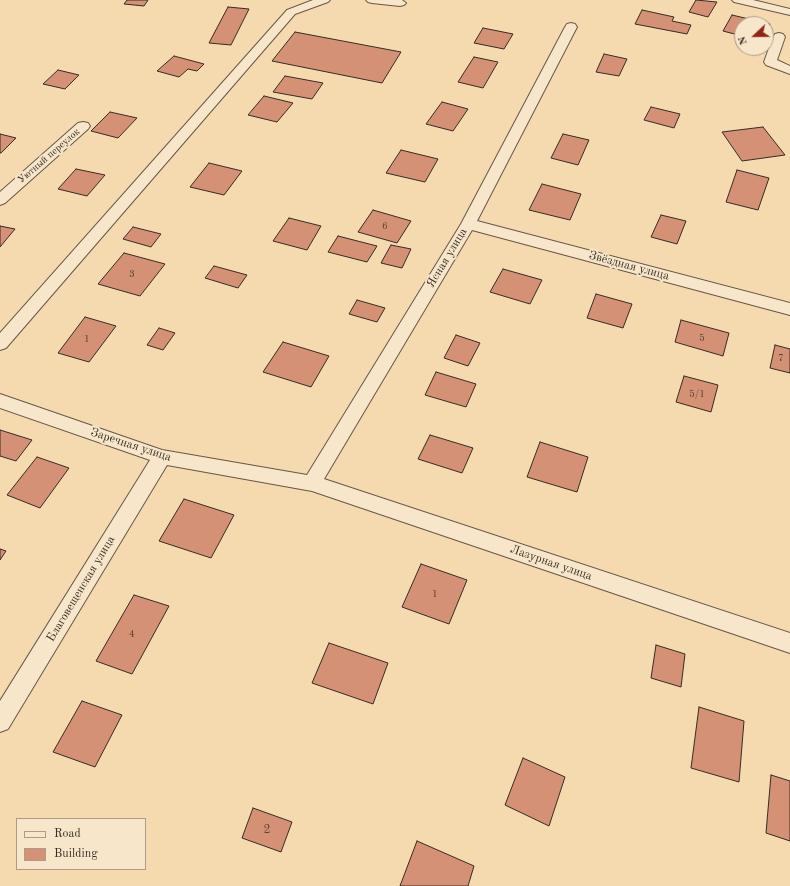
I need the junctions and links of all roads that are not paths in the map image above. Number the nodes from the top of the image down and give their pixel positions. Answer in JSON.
{"nodes":[{"id":1,"x":324,"y":0,"type":"edge"},
{"id":2,"x":372,"y":0,"type":"edge"},
{"id":3,"x":738,"y":0,"type":"edge"},
{"id":4,"x":400,"y":3,"type":"dead end"},
{"id":5,"x":790,"y":12,"type":"edge"},
{"id":6,"x":571,"y":27,"type":"dead end"},
{"id":7,"x":779,"y":36,"type":"dead end"},
{"id":8,"x":790,"y":70,"type":"edge"},
{"id":9,"x":83,"y":126,"type":"dead end"},
{"id":10,"x":7,"y":185,"type":"edge"},
{"id":11,"x":0,"y":200,"type":"edge"},
{"id":12,"x":468,"y":224,"type":"junction"},
{"id":13,"x":790,"y":309,"type":"edge"},
{"id":14,"x":0,"y":344,"type":"edge"},
{"id":15,"x":0,"y":402,"type":"edge"},
{"id":16,"x":162,"y":457,"type":"junction"},
{"id":17,"x":312,"y":483,"type":"junction"},
{"id":18,"x":790,"y":643,"type":"edge"},
{"id":19,"x":0,"y":721,"type":"edge"}],
"edges":[{"from":1,"to":14,"type":"street"},
{"from":2,"to":4,"type":"street"},
{"from":3,"to":5,"type":"street"},
{"from":6,"to":12,"type":"street","name":"Ясная улица"},
{"from":7,"to":8,"type":"street"},
{"from":9,"to":10,"type":"street","name":"Уютный переулок"},
{"from":10,"to":11,"type":"street","name":"Уютный переулок"},
{"from":12,"to":13,"type":"street","name":"Звёздная улица"},
{"from":12,"to":17,"type":"street","name":"Ясная улица"},
{"from":15,"to":16,"type":"street","name":"Заречная улица"},
{"from":16,"to":17,"type":"street","name":"Заречная улица"},
{"from":16,"to":19,"type":"street","name":"Благовещенская улица"},
{"from":17,"to":18,"type":"street","name":"Лазурная улица"}]}
